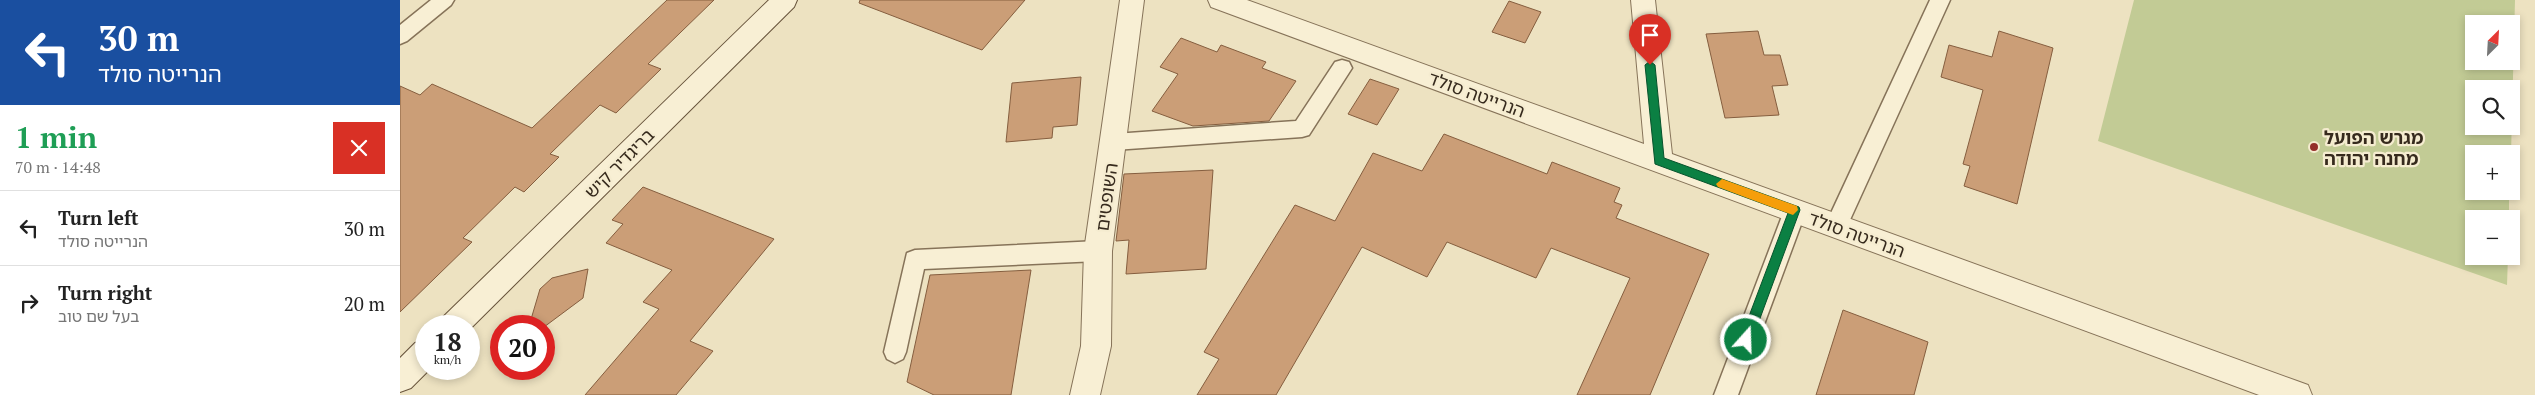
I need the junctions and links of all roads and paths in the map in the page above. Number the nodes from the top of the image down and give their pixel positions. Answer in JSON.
{"nodes":[{"id":1,"x":444,"y":0,"type":"edge"},
{"id":2,"x":785,"y":0,"type":"edge"},
{"id":3,"x":1132,"y":0,"type":"edge"},
{"id":4,"x":1220,"y":0,"type":"edge"},
{"id":5,"x":1643,"y":0,"type":"edge"},
{"id":6,"x":1940,"y":0,"type":"edge"},
{"id":7,"x":400,"y":36,"type":"edge"},
{"id":8,"x":1342,"y":68,"type":"dead end"},
{"id":9,"x":1114,"y":142,"type":"junction"},
{"id":10,"x":1659,"y":161,"type":"junction"},
{"id":11,"x":1795,"y":210,"type":"junction"},
{"id":12,"x":1836,"y":226,"type":"junction"},
{"id":13,"x":1098,"y":251,"type":"junction"},
{"id":14,"x":464,"y":315,"type":"edge"},
{"id":15,"x":895,"y":352,"type":"dead end"},
{"id":16,"x":415,"y":364,"type":"edge"},
{"id":17,"x":400,"y":378,"type":"edge"},
{"id":18,"x":1085,"y":395,"type":"edge"},
{"id":19,"x":1726,"y":395,"type":"edge"},
{"id":20,"x":2297,"y":395,"type":"edge"}],
"edges":[{"from":1,"to":7,"type":"lane"},
{"from":2,"to":14,"type":"street","name":"בריגדיר קיש"},
{"from":3,"to":9,"type":"street","name":"השופטים"},
{"from":4,"to":10,"type":"street","name":"הנרייטה סולד"},
{"from":5,"to":10,"type":"street"},
{"from":6,"to":12,"type":"lane"},
{"from":8,"to":9,"type":"lane"},
{"from":9,"to":13,"type":"street","name":"השופטים"},
{"from":10,"to":11,"type":"street","name":"הנרייטה סולד"},
{"from":11,"to":12,"type":"street","name":"הנרייטה סולד"},
{"from":11,"to":19,"type":"lane"},
{"from":12,"to":20,"type":"street","name":"הנרייטה סולד"},
{"from":13,"to":15,"type":"lane"},
{"from":13,"to":18,"type":"street","name":"השופטים"},
{"from":16,"to":17,"type":"street"}]}
